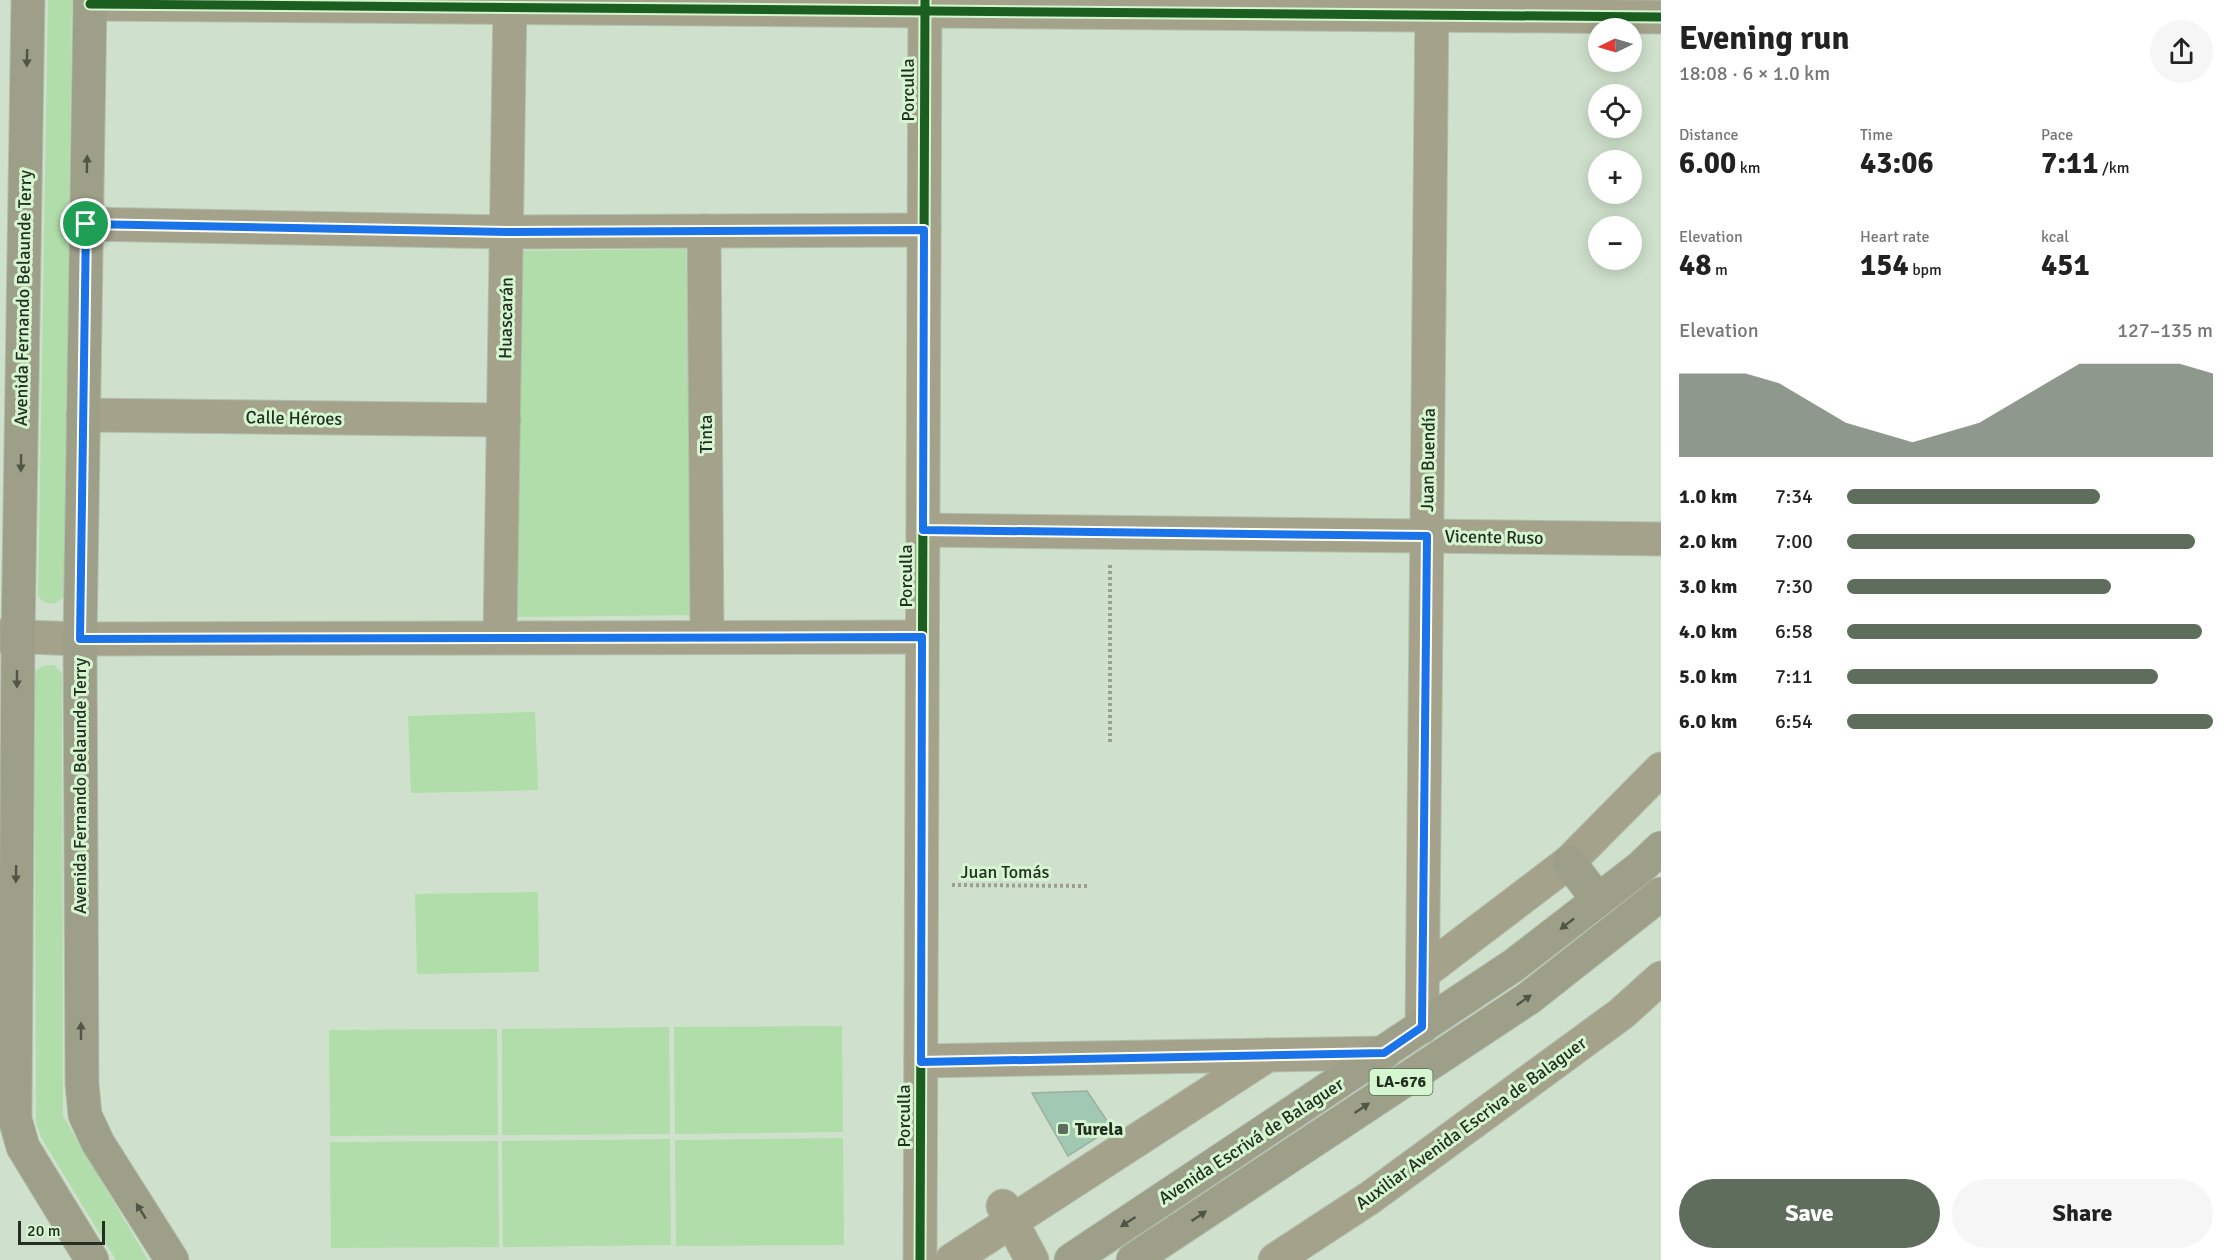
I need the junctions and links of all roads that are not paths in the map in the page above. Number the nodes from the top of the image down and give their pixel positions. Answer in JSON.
{"nodes":[{"id":1,"x":28,"y":0,"type":"edge"},
{"id":2,"x":90,"y":2,"type":"edge"},
{"id":3,"x":312,"y":3,"type":"edge"},
{"id":4,"x":510,"y":4,"type":"edge"},
{"id":5,"x":708,"y":5,"type":"edge"},
{"id":6,"x":925,"y":6,"type":"edge"},
{"id":7,"x":1122,"y":7,"type":"edge"},
{"id":8,"x":1432,"y":8,"type":"edge"},
{"id":9,"x":1661,"y":17,"type":"edge"},
{"id":10,"x":86,"y":224,"type":"junction"},
{"id":11,"x":924,"y":230,"type":"junction"},
{"id":12,"x":704,"y":231,"type":"junction"},
{"id":13,"x":507,"y":232,"type":"junction"},
{"id":14,"x":84,"y":415,"type":"junction"},
{"id":15,"x":504,"y":420,"type":"junction"},
{"id":16,"x":923,"y":530,"type":"junction"},
{"id":17,"x":1427,"y":536,"type":"junction"},
{"id":18,"x":1661,"y":539,"type":"edge"},
{"id":19,"x":500,"y":636,"type":"junction"},
{"id":20,"x":9,"y":637,"type":"edge"},
{"id":21,"x":707,"y":637,"type":"junction"},
{"id":22,"x":922,"y":637,"type":"junction"},
{"id":23,"x":80,"y":639,"type":"junction"},
{"id":24,"x":1661,"y":769,"type":"edge"},
{"id":25,"x":8,"y":840,"type":"edge"},
{"id":26,"x":1661,"y":848,"type":"edge"},
{"id":27,"x":1569,"y":862,"type":"junction"},
{"id":28,"x":1661,"y":894,"type":"edge"},
{"id":29,"x":1598,"y":900,"type":"junction"},
{"id":30,"x":1422,"y":974,"type":"junction"},
{"id":31,"x":1661,"y":978,"type":"edge"},
{"id":32,"x":1422,"y":1027,"type":"junction"},
{"id":33,"x":7,"y":1042,"type":"edge"},
{"id":34,"x":1384,"y":1053,"type":"junction"},
{"id":35,"x":1268,"y":1055,"type":"junction"},
{"id":36,"x":921,"y":1062,"type":"junction"},
{"id":37,"x":1007,"y":1213,"type":"junction"},
{"id":38,"x":92,"y":1260,"type":"edge"},
{"id":39,"x":172,"y":1260,"type":"edge"},
{"id":40,"x":920,"y":1260,"type":"edge"},
{"id":41,"x":952,"y":1260,"type":"edge"},
{"id":42,"x":1032,"y":1260,"type":"edge"},
{"id":43,"x":1071,"y":1260,"type":"edge"},
{"id":44,"x":1133,"y":1260,"type":"edge"},
{"id":45,"x":1275,"y":1260,"type":"edge"}],
"edges":[{"from":1,"to":20,"type":"main road","name":"Avenida Fernando Belaunde Terry","one_way":true},
{"from":2,"to":3,"type":"street"},
{"from":10,"to":2,"type":"main road","name":"Avenida Fernando Belaunde Terry","one_way":true},
{"from":3,"to":4,"type":"street"},
{"from":4,"to":5,"type":"street"},
{"from":4,"to":13,"type":"street","name":"Huascarán"},
{"from":5,"to":6,"type":"street"},
{"from":6,"to":7,"type":"street"},
{"from":6,"to":11,"type":"street","name":"Porculla"},
{"from":7,"to":8,"type":"street"},
{"from":8,"to":9,"type":"street"},
{"from":8,"to":17,"type":"street","name":"Juan Buendía"},
{"from":10,"to":13,"type":"street"},
{"from":10,"to":14,"type":"main road","name":"Avenida Fernando Belaunde Terry"},
{"from":11,"to":12,"type":"street"},
{"from":11,"to":16,"type":"street","name":"Porculla"},
{"from":12,"to":13,"type":"street"},
{"from":12,"to":21,"type":"street","name":"Tinta"},
{"from":13,"to":15,"type":"street","name":"Huascarán"},
{"from":14,"to":15,"type":"street","name":"Calle Héroes"},
{"from":14,"to":23,"type":"main road","name":"Avenida Fernando Belaunde Terry"},
{"from":15,"to":19,"type":"street","name":"Huascarán"},
{"from":16,"to":17,"type":"street","name":"Vicente Ruso"},
{"from":16,"to":22,"type":"street","name":"Porculla"},
{"from":17,"to":18,"type":"street","name":"Vicente Ruso"},
{"from":17,"to":30,"type":"street","name":"Juan Buendía"},
{"from":19,"to":21,"type":"street"},
{"from":19,"to":23,"type":"street"},
{"from":20,"to":23,"type":"street"},
{"from":20,"to":25,"type":"main road","name":"Avenida Fernando Belaunde Terry","one_way":true},
{"from":21,"to":22,"type":"street"},
{"from":22,"to":36,"type":"street","name":"Porculla"},
{"from":39,"to":23,"type":"main road","name":"Avenida Fernando Belaunde Terry","one_way":true},
{"from":24,"to":27,"type":"street"},
{"from":25,"to":33,"type":"main road","name":"Avenida Fernando Belaunde Terry","one_way":true},
{"from":26,"to":29,"type":"main road","name":"Avenida Escrivá de Balaguer","number":"LA-676"},
{"from":27,"to":29,"type":"main road"},
{"from":27,"to":30,"type":"street"},
{"from":44,"to":28,"type":"main road","name":"Avenida Escrivá de Balaguer","number":"LA-676","one_way":true},
{"from":29,"to":32,"type":"main road","name":"Avenida Escrivá de Balaguer","number":"LA-676","one_way":true},
{"from":30,"to":32,"type":"street","name":"Juan Buendía"},
{"from":31,"to":45,"type":"street","name":"Auxiliar Avenida Escriva de Balaguer"},
{"from":32,"to":34,"type":"main road","name":"Avenida Escrivá de Balaguer","number":"LA-676"},
{"from":33,"to":38,"type":"main road","name":"Avenida Fernando Belaunde Terry"},
{"from":34,"to":35,"type":"street"},
{"from":34,"to":43,"type":"main road","name":"Avenida Escrivá de Balaguer","number":"LA-676","one_way":true},
{"from":35,"to":36,"type":"street"},
{"from":35,"to":37,"type":"street"},
{"from":36,"to":40,"type":"street","name":"Porculla"},
{"from":37,"to":41,"type":"street"},
{"from":37,"to":42,"type":"street"}]}
